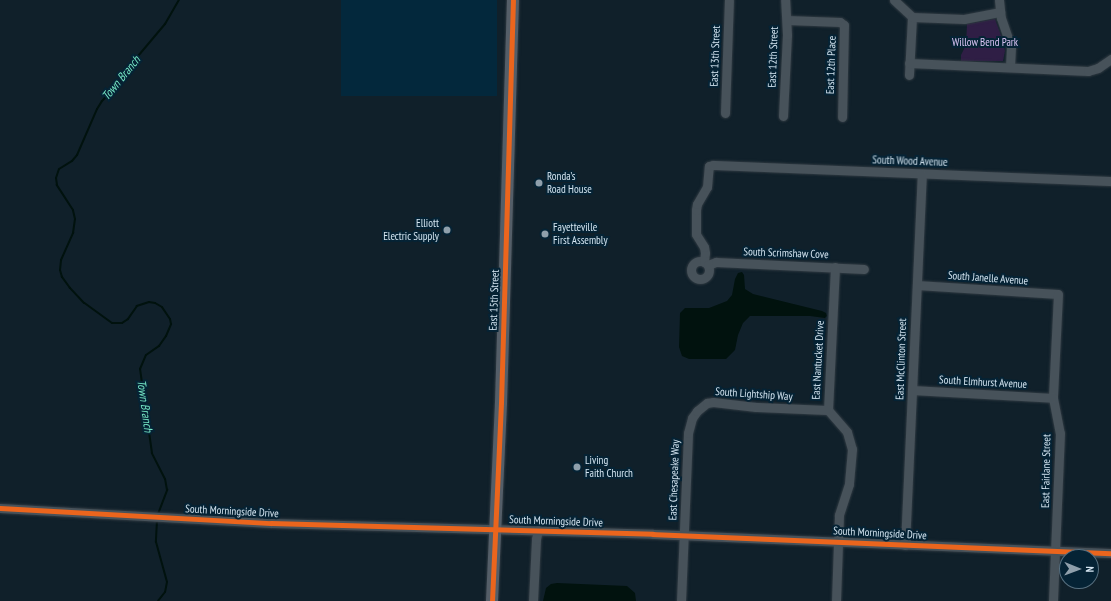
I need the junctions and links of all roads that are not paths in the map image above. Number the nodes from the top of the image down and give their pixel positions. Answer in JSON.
{"nodes":[{"id":1,"x":513,"y":0,"type":"edge"},
{"id":2,"x":729,"y":0,"type":"edge"},
{"id":3,"x":785,"y":0,"type":"edge"},
{"id":4,"x":894,"y":0,"type":"edge"},
{"id":5,"x":1000,"y":0,"type":"edge"},
{"id":6,"x":1000,"y":12,"type":"junction"},
{"id":7,"x":912,"y":17,"type":"junction"},
{"id":8,"x":786,"y":20,"type":"junction"},
{"id":9,"x":1111,"y":60,"type":"edge"},
{"id":10,"x":909,"y":63,"type":"junction"},
{"id":11,"x":1010,"y":67,"type":"junction"},
{"id":12,"x":909,"y":75,"type":"dead end"},
{"id":13,"x":725,"y":113,"type":"dead end"},
{"id":14,"x":783,"y":116,"type":"dead end"},
{"id":15,"x":842,"y":117,"type":"dead end"},
{"id":16,"x":922,"y":174,"type":"junction"},
{"id":17,"x":1111,"y":181,"type":"edge"},
{"id":18,"x":706,"y":263,"type":"joint"},
{"id":19,"x":835,"y":267,"type":"junction"},
{"id":20,"x":864,"y":269,"type":"dead end"},
{"id":21,"x":917,"y":285,"type":"junction"},
{"id":22,"x":1058,"y":294,"type":"joint"},
{"id":23,"x":912,"y":390,"type":"junction"},
{"id":24,"x":1053,"y":398,"type":"junction"},
{"id":25,"x":828,"y":410,"type":"junction"},
{"id":26,"x":689,"y":425,"type":"joint"},
{"id":27,"x":0,"y":508,"type":"edge"},
{"id":28,"x":495,"y":529,"type":"junction"},
{"id":29,"x":538,"y":530,"type":"junction"},
{"id":30,"x":684,"y":535,"type":"junction"},
{"id":31,"x":838,"y":541,"type":"junction"},
{"id":32,"x":905,"y":545,"type":"junction"},
{"id":33,"x":1056,"y":550,"type":"junction"},
{"id":34,"x":1111,"y":553,"type":"edge"},
{"id":35,"x":492,"y":601,"type":"edge"},
{"id":36,"x":533,"y":601,"type":"edge"},
{"id":37,"x":682,"y":601,"type":"edge"},
{"id":38,"x":836,"y":601,"type":"edge"},
{"id":39,"x":1053,"y":601,"type":"edge"}],
"edges":[{"from":1,"to":28,"type":"main road","name":"East 15th Street"},
{"from":2,"to":13,"type":"street","name":"East 13th Street"},
{"from":3,"to":8,"type":"street","name":"East 12th Street"},
{"from":4,"to":7,"type":"street"},
{"from":5,"to":6,"type":"street"},
{"from":6,"to":7,"type":"street"},
{"from":6,"to":11,"type":"street"},
{"from":7,"to":10,"type":"street"},
{"from":8,"to":14,"type":"street","name":"East 12th Street"},
{"from":8,"to":15,"type":"street","name":"East 12th Place"},
{"from":9,"to":11,"type":"street"},
{"from":10,"to":11,"type":"street"},
{"from":10,"to":12,"type":"street"},
{"from":16,"to":17,"type":"street","name":"South Wood Avenue"},
{"from":16,"to":18,"type":"street","name":"South Wood Avenue"},
{"from":16,"to":21,"type":"street","name":"East McClinton Street"},
{"from":18,"to":19,"type":"street","name":"South Scrimshaw Cove"},
{"from":19,"to":20,"type":"street","name":"South Scrimshaw Cove"},
{"from":19,"to":25,"type":"street","name":"East Nantucket Drive"},
{"from":21,"to":22,"type":"street","name":"South Janelle Avenue"},
{"from":21,"to":23,"type":"street","name":"East McClinton Street"},
{"from":22,"to":24,"type":"street","name":"East Fairlane Street"},
{"from":23,"to":24,"type":"street","name":"South Elmhurst Avenue"},
{"from":23,"to":32,"type":"street","name":"East McClinton Street"},
{"from":24,"to":33,"type":"street","name":"East Fairlane Street"},
{"from":25,"to":26,"type":"street","name":"South Lightship Way"},
{"from":25,"to":31,"type":"street","name":"East Nantucket Drive"},
{"from":26,"to":30,"type":"street","name":"East Chesapeake Way"},
{"from":27,"to":28,"type":"street","name":"South Morningside Drive"},
{"from":28,"to":29,"type":"street","name":"South Morningside Drive"},
{"from":28,"to":35,"type":"main road","name":"East 15th Street"},
{"from":29,"to":30,"type":"street","name":"South Morningside Drive"},
{"from":29,"to":36,"type":"street"},
{"from":30,"to":31,"type":"street","name":"South Morningside Drive"},
{"from":30,"to":37,"type":"street","name":"East Chesapeake Way"},
{"from":31,"to":32,"type":"street","name":"South Morningside Drive"},
{"from":31,"to":38,"type":"street","name":"East Nantucket Drive"},
{"from":32,"to":33,"type":"street","name":"South Morningside Drive"},
{"from":33,"to":34,"type":"street","name":"South Morningside Drive"},
{"from":33,"to":39,"type":"street","name":"East Fairlane Street"}]}
